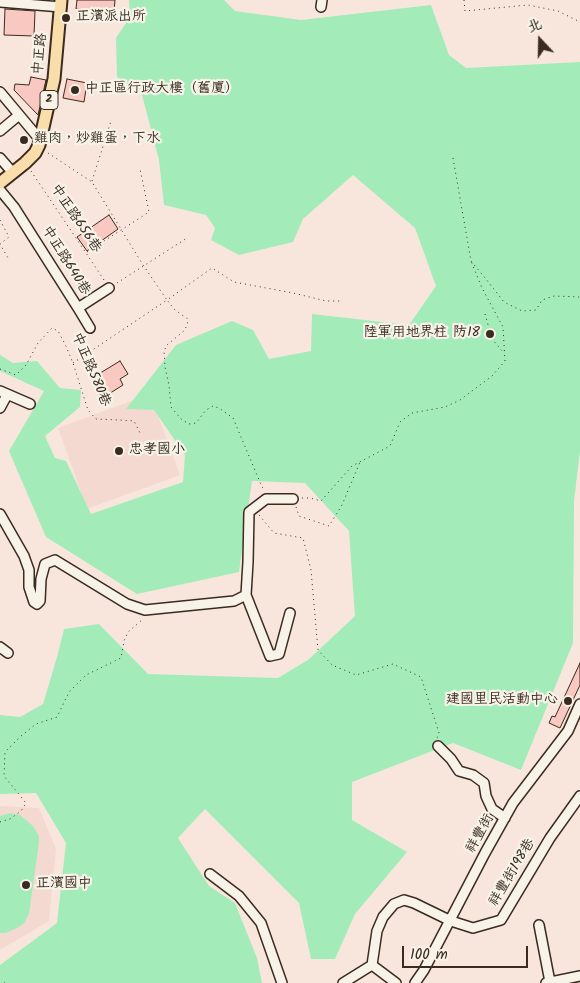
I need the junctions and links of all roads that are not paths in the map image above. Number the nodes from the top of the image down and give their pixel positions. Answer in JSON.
{"nodes":[{"id":1,"x":0,"y":2,"type":"edge"},
{"id":2,"x":61,"y":4,"type":"edge"},
{"id":3,"x":0,"y":92,"type":"edge"},
{"id":4,"x":19,"y":115,"type":"junction"},
{"id":5,"x":0,"y":131,"type":"edge"},
{"id":6,"x":40,"y":144,"type":"junction"},
{"id":7,"x":0,"y":158,"type":"edge"},
{"id":8,"x":13,"y":173,"type":"junction"},
{"id":9,"x":0,"y":183,"type":"edge"},
{"id":10,"x":0,"y":190,"type":"edge"},
{"id":11,"x":108,"y":288,"type":"road end"},
{"id":12,"x":78,"y":308,"type":"junction"},
{"id":13,"x":90,"y":328,"type":"dead end"},
{"id":14,"x":4,"y":393,"type":"edge"},
{"id":15,"x":30,"y":404,"type":"dead end"},
{"id":16,"x":0,"y":408,"type":"edge"},
{"id":17,"x":293,"y":498,"type":"road end"},
{"id":18,"x":0,"y":514,"type":"edge"},
{"id":19,"x":246,"y":595,"type":"junction"},
{"id":20,"x":290,"y":613,"type":"dead end"},
{"id":21,"x":0,"y":647,"type":"edge"},
{"id":22,"x":8,"y":653,"type":"dead end"},
{"id":23,"x":580,"y":704,"type":"edge"},
{"id":24,"x":438,"y":746,"type":"road end"},
{"id":25,"x":580,"y":796,"type":"edge"},
{"id":26,"x":505,"y":818,"type":"junction"},
{"id":27,"x":210,"y":874,"type":"dead end"},
{"id":28,"x":451,"y":921,"type":"junction"},
{"id":29,"x":539,"y":925,"type":"dead end"},
{"id":30,"x":372,"y":965,"type":"junction"},
{"id":31,"x":580,"y":976,"type":"edge"},
{"id":32,"x":282,"y":983,"type":"edge"},
{"id":33,"x":343,"y":983,"type":"edge"},
{"id":34,"x":396,"y":983,"type":"edge"},
{"id":35,"x":415,"y":983,"type":"edge"},
{"id":36,"x":548,"y":983,"type":"edge"}],
"edges":[{"from":1,"to":2,"type":"street"},
{"from":2,"to":6,"type":"main road","name":"中正路","number":"2"},
{"from":3,"to":4,"type":"street"},
{"from":4,"to":5,"type":"street"},
{"from":4,"to":6,"type":"street"},
{"from":6,"to":8,"type":"main road","name":"中正路","number":"2"},
{"from":7,"to":8,"type":"street"},
{"from":8,"to":9,"type":"main road","name":"中正路","number":"2"},
{"from":10,"to":12,"type":"street","name":"中正路640巷"},
{"from":11,"to":12,"type":"street","name":"中正路640巷"},
{"from":12,"to":13,"type":"street"},
{"from":14,"to":15,"type":"street"},
{"from":14,"to":16,"type":"street"},
{"from":17,"to":19,"type":"street"},
{"from":18,"to":19,"type":"street"},
{"from":19,"to":20,"type":"street"},
{"from":21,"to":22,"type":"street"},
{"from":23,"to":26,"type":"street","name":"祥豐街"},
{"from":24,"to":26,"type":"street"},
{"from":25,"to":28,"type":"street","name":"祥豐街198巷"},
{"from":26,"to":28,"type":"street","name":"祥豐街"},
{"from":27,"to":32,"type":"street"},
{"from":28,"to":30,"type":"street","name":"祥豐街198巷"},
{"from":28,"to":35,"type":"street","name":"祥豐街"},
{"from":29,"to":36,"type":"street"},
{"from":30,"to":33,"type":"street"},
{"from":30,"to":34,"type":"street"},
{"from":31,"to":36,"type":"street"}]}
